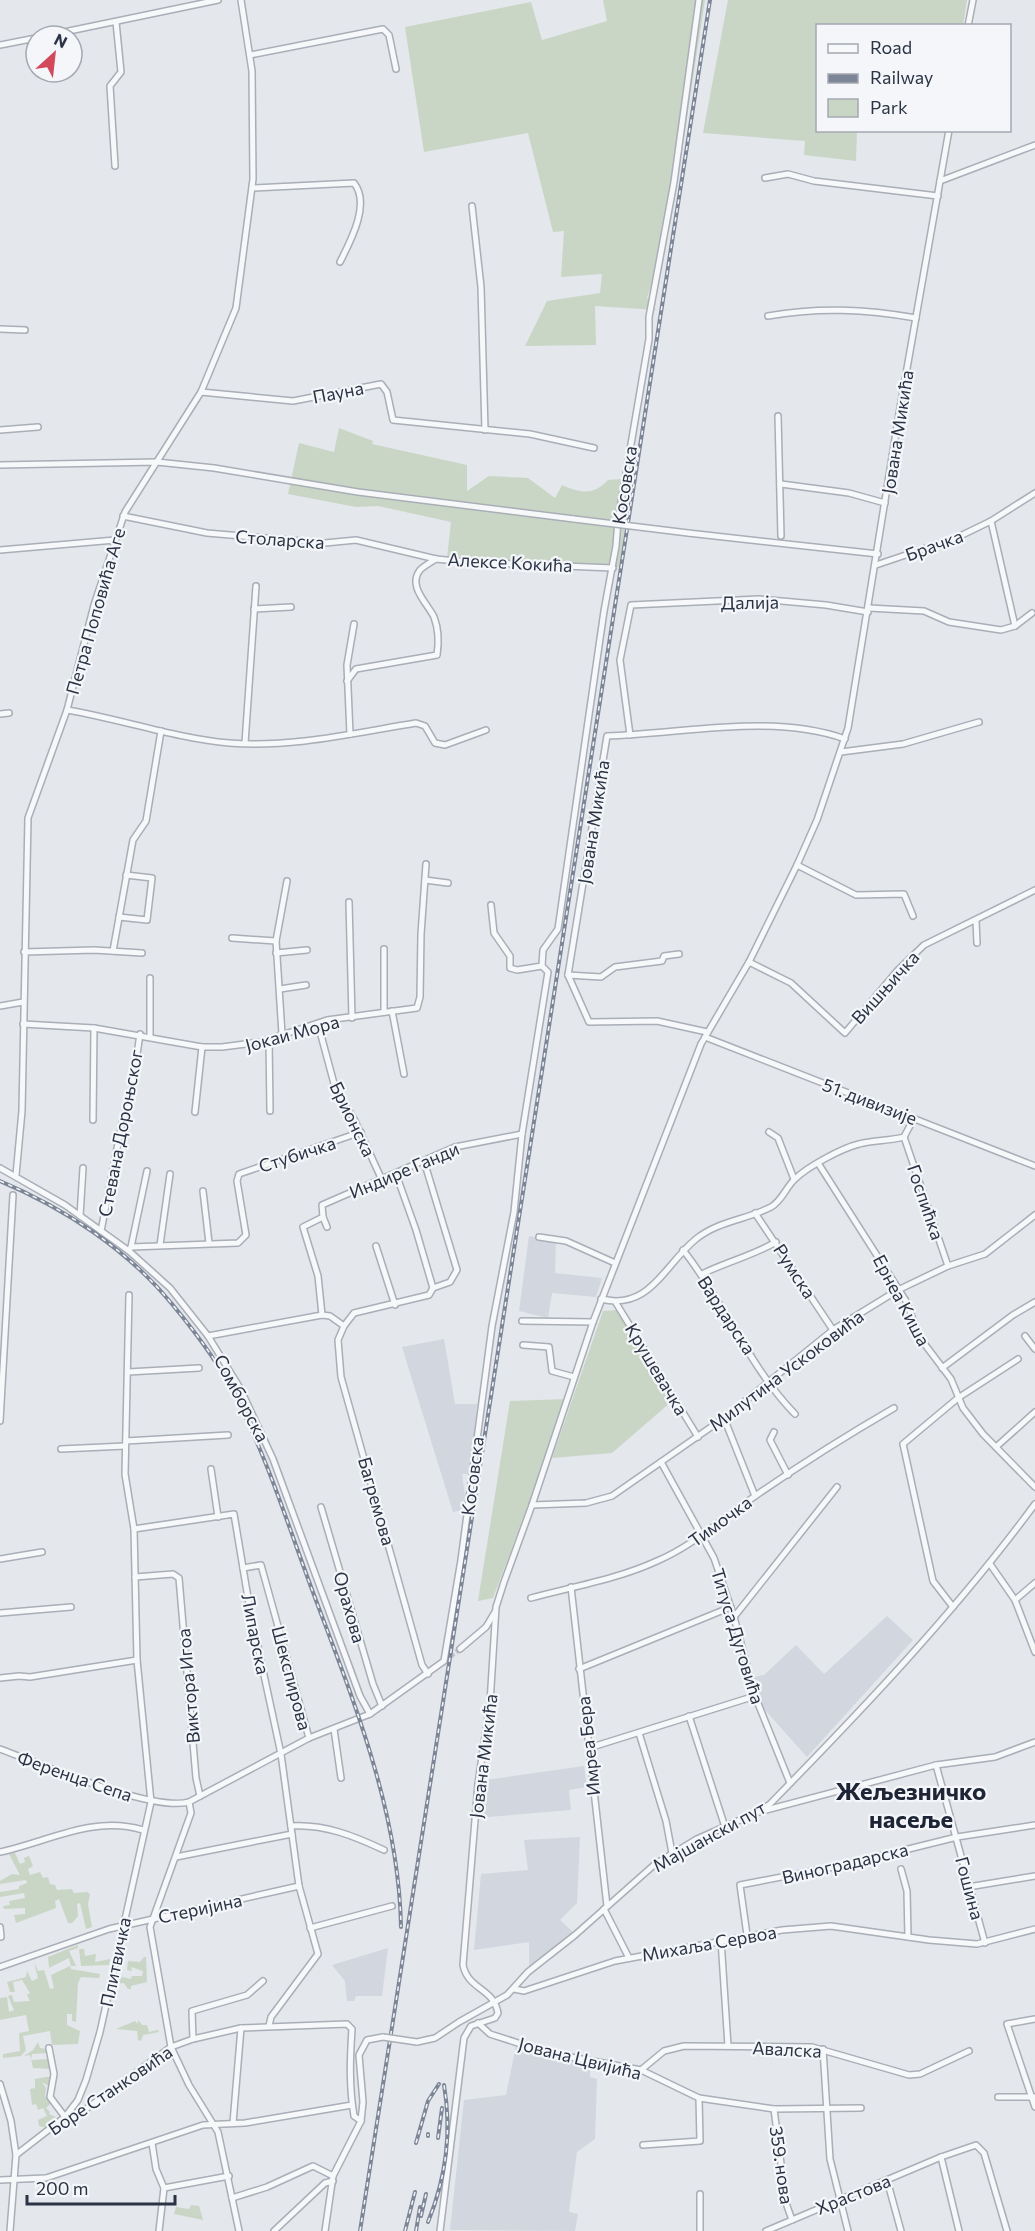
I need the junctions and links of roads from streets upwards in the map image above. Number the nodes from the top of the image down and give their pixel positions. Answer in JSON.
{"nodes":[{"id":1,"x":218,"y":0,"type":"edge"},
{"id":2,"x":241,"y":0,"type":"edge"},
{"id":3,"x":699,"y":0,"type":"edge"},
{"id":4,"x":973,"y":0,"type":"edge"},
{"id":5,"x":116,"y":22,"type":"junction"},
{"id":6,"x":968,"y":24,"type":"edge"},
{"id":7,"x":84,"y":28,"type":"edge"},
{"id":8,"x":24,"y":40,"type":"edge"},
{"id":9,"x":0,"y":45,"type":"edge"},
{"id":10,"x":250,"y":55,"type":"junction"},
{"id":11,"x":396,"y":69,"type":"dead end"},
{"id":12,"x":949,"y":132,"type":"edge"},
{"id":13,"x":1035,"y":145,"type":"edge"},
{"id":14,"x":115,"y":166,"type":"dead end"},
{"id":15,"x":765,"y":178,"type":"dead end"},
{"id":16,"x":940,"y":181,"type":"junction"},
{"id":17,"x":252,"y":188,"type":"junction"},
{"id":18,"x":938,"y":196,"type":"junction"},
{"id":19,"x":472,"y":206,"type":"dead end"},
{"id":20,"x":340,"y":262,"type":"dead end"},
{"id":21,"x":768,"y":316,"type":"dead end"},
{"id":22,"x":916,"y":318,"type":"junction"},
{"id":23,"x":0,"y":329,"type":"edge"},
{"id":24,"x":25,"y":330,"type":"dead end"},
{"id":25,"x":201,"y":392,"type":"junction"},
{"id":26,"x":778,"y":416,"type":"dead end"},
{"id":27,"x":38,"y":427,"type":"dead end"},
{"id":28,"x":0,"y":430,"type":"edge"},
{"id":29,"x":485,"y":430,"type":"junction"},
{"id":30,"x":594,"y":448,"type":"dead end"},
{"id":31,"x":157,"y":462,"type":"junction"},
{"id":32,"x":0,"y":465,"type":"edge"},
{"id":33,"x":781,"y":484,"type":"junction"},
{"id":34,"x":1035,"y":493,"type":"edge"},
{"id":35,"x":885,"y":503,"type":"junction"},
{"id":36,"x":123,"y":516,"type":"junction"},
{"id":37,"x":991,"y":521,"type":"junction"},
{"id":38,"x":781,"y":536,"type":"dead end"},
{"id":39,"x":115,"y":540,"type":"junction"},
{"id":40,"x":0,"y":550,"type":"edge"},
{"id":41,"x":878,"y":554,"type":"junction"},
{"id":42,"x":436,"y":559,"type":"junction"},
{"id":43,"x":876,"y":565,"type":"junction"},
{"id":44,"x":613,"y":568,"type":"junction"},
{"id":45,"x":256,"y":586,"type":"dead end"},
{"id":46,"x":291,"y":607,"type":"dead end"},
{"id":47,"x":254,"y":609,"type":"junction"},
{"id":48,"x":868,"y":610,"type":"junction"},
{"id":49,"x":1032,"y":613,"type":"dead end"},
{"id":50,"x":354,"y":624,"type":"dead end"},
{"id":51,"x":1015,"y":626,"type":"junction"},
{"id":52,"x":347,"y":681,"type":"junction"},
{"id":53,"x":67,"y":710,"type":"junction"},
{"id":54,"x":9,"y":713,"type":"dead end"},
{"id":55,"x":0,"y":714,"type":"edge"},
{"id":56,"x":980,"y":722,"type":"dead end"},
{"id":57,"x":486,"y":730,"type":"dead end"},
{"id":58,"x":161,"y":731,"type":"junction"},
{"id":59,"x":350,"y":734,"type":"junction"},
{"id":60,"x":630,"y":735,"type":"junction"},
{"id":61,"x":845,"y":739,"type":"junction"},
{"id":62,"x":244,"y":743,"type":"junction"},
{"id":63,"x":841,"y":753,"type":"junction"},
{"id":64,"x":426,"y":864,"type":"dead end"},
{"id":65,"x":796,"y":865,"type":"junction"},
{"id":66,"x":126,"y":875,"type":"junction"},
{"id":67,"x":425,"y":880,"type":"junction"},
{"id":68,"x":287,"y":881,"type":"dead end"},
{"id":69,"x":448,"y":883,"type":"dead end"},
{"id":70,"x":1035,"y":891,"type":"edge"},
{"id":71,"x":348,"y":902,"type":"dead end"},
{"id":72,"x":491,"y":906,"type":"dead end"},
{"id":73,"x":913,"y":916,"type":"dead end"},
{"id":74,"x":119,"y":917,"type":"junction"},
{"id":75,"x":976,"y":921,"type":"junction"},
{"id":76,"x":232,"y":938,"type":"dead end"},
{"id":77,"x":276,"y":940,"type":"junction"},
{"id":78,"x":976,"y":943,"type":"dead end"},
{"id":79,"x":384,"y":949,"type":"dead end"},
{"id":80,"x":307,"y":950,"type":"dead end"},
{"id":81,"x":113,"y":951,"type":"junction"},
{"id":82,"x":24,"y":952,"type":"junction"},
{"id":83,"x":142,"y":953,"type":"dead end"},
{"id":84,"x":276,"y":953,"type":"junction"},
{"id":85,"x":679,"y":954,"type":"dead end"},
{"id":86,"x":749,"y":962,"type":"junction"},
{"id":87,"x":542,"y":966,"type":"junction"},
{"id":88,"x":568,"y":975,"type":"junction"},
{"id":89,"x":150,"y":978,"type":"dead end"},
{"id":90,"x":306,"y":985,"type":"dead end"},
{"id":91,"x":280,"y":989,"type":"junction"},
{"id":92,"x":23,"y":1002,"type":"junction"},
{"id":93,"x":0,"y":1006,"type":"edge"},
{"id":94,"x":392,"y":1011,"type":"junction"},
{"id":95,"x":384,"y":1012,"type":"junction"},
{"id":96,"x":352,"y":1018,"type":"junction"},
{"id":97,"x":23,"y":1024,"type":"junction"},
{"id":98,"x":318,"y":1024,"type":"junction"},
{"id":99,"x":94,"y":1028,"type":"junction"},
{"id":100,"x":140,"y":1034,"type":"junction"},
{"id":101,"x":282,"y":1034,"type":"junction"},
{"id":102,"x":706,"y":1034,"type":"junction"},
{"id":103,"x":150,"y":1036,"type":"junction"},
{"id":104,"x":269,"y":1039,"type":"junction"},
{"id":105,"x":202,"y":1047,"type":"junction"},
{"id":106,"x":404,"y":1074,"type":"dead end"},
{"id":107,"x":270,"y":1111,"type":"dead end"},
{"id":108,"x":195,"y":1112,"type":"dead end"},
{"id":109,"x":914,"y":1118,"type":"junction"},
{"id":110,"x":93,"y":1120,"type":"dead end"},
{"id":111,"x":361,"y":1132,"type":"junction"},
{"id":112,"x":769,"y":1132,"type":"dead end"},
{"id":113,"x":522,"y":1134,"type":"junction"},
{"id":114,"x":904,"y":1137,"type":"junction"},
{"id":115,"x":424,"y":1161,"type":"junction"},
{"id":116,"x":818,"y":1163,"type":"junction"},
{"id":117,"x":1035,"y":1166,"type":"edge"},
{"id":118,"x":0,"y":1168,"type":"edge"},
{"id":119,"x":83,"y":1168,"type":"dead end"},
{"id":120,"x":147,"y":1171,"type":"dead end"},
{"id":121,"x":170,"y":1174,"type":"dead end"},
{"id":122,"x":396,"y":1174,"type":"junction"},
{"id":123,"x":16,"y":1175,"type":"junction"},
{"id":124,"x":794,"y":1179,"type":"junction"},
{"id":125,"x":382,"y":1180,"type":"junction"},
{"id":126,"x":203,"y":1191,"type":"dead end"},
{"id":127,"x":13,"y":1196,"type":"dead end"},
{"id":128,"x":755,"y":1213,"type":"junction"},
{"id":129,"x":1035,"y":1215,"type":"edge"},
{"id":130,"x":80,"y":1216,"type":"junction"},
{"id":131,"x":323,"y":1217,"type":"junction"},
{"id":132,"x":327,"y":1227,"type":"dead end"},
{"id":133,"x":101,"y":1231,"type":"junction"},
{"id":134,"x":538,"y":1237,"type":"dead end"},
{"id":135,"x":776,"y":1242,"type":"junction"},
{"id":136,"x":208,"y":1243,"type":"junction"},
{"id":137,"x":160,"y":1245,"type":"junction"},
{"id":138,"x":376,"y":1246,"type":"dead end"},
{"id":139,"x":130,"y":1249,"type":"junction"},
{"id":140,"x":683,"y":1251,"type":"junction"},
{"id":141,"x":615,"y":1263,"type":"junction"},
{"id":142,"x":948,"y":1266,"type":"junction"},
{"id":143,"x":702,"y":1274,"type":"junction"},
{"id":144,"x":433,"y":1288,"type":"junction"},
{"id":145,"x":898,"y":1290,"type":"junction"},
{"id":146,"x":129,"y":1295,"type":"dead end"},
{"id":147,"x":601,"y":1299,"type":"junction"},
{"id":148,"x":616,"y":1302,"type":"junction"},
{"id":149,"x":1035,"y":1302,"type":"edge"},
{"id":150,"x":395,"y":1305,"type":"junction"},
{"id":151,"x":322,"y":1315,"type":"junction"},
{"id":152,"x":522,"y":1321,"type":"dead end"},
{"id":153,"x":593,"y":1322,"type":"junction"},
{"id":154,"x":344,"y":1326,"type":"junction"},
{"id":155,"x":833,"y":1330,"type":"junction"},
{"id":156,"x":208,"y":1336,"type":"junction"},
{"id":157,"x":1025,"y":1336,"type":"dead end"},
{"id":158,"x":523,"y":1345,"type":"dead end"},
{"id":159,"x":1035,"y":1349,"type":"edge"},
{"id":160,"x":1018,"y":1359,"type":"dead end"},
{"id":161,"x":199,"y":1368,"type":"dead end"},
{"id":162,"x":942,"y":1368,"type":"junction"},
{"id":163,"x":128,"y":1372,"type":"junction"},
{"id":164,"x":574,"y":1377,"type":"junction"},
{"id":165,"x":769,"y":1381,"type":"junction"},
{"id":166,"x":958,"y":1398,"type":"junction"},
{"id":167,"x":894,"y":1408,"type":"dead end"},
{"id":168,"x":1035,"y":1412,"type":"edge"},
{"id":169,"x":795,"y":1414,"type":"dead end"},
{"id":170,"x":724,"y":1418,"type":"junction"},
{"id":171,"x":0,"y":1420,"type":"edge"},
{"id":172,"x":774,"y":1432,"type":"dead end"},
{"id":173,"x":228,"y":1435,"type":"dead end"},
{"id":174,"x":698,"y":1437,"type":"junction"},
{"id":175,"x":126,"y":1444,"type":"junction"},
{"id":176,"x":996,"y":1447,"type":"junction"},
{"id":177,"x":61,"y":1449,"type":"dead end"},
{"id":178,"x":661,"y":1462,"type":"junction"},
{"id":179,"x":211,"y":1470,"type":"dead end"},
{"id":180,"x":788,"y":1475,"type":"junction"},
{"id":181,"x":837,"y":1487,"type":"dead end"},
{"id":182,"x":1035,"y":1487,"type":"edge"},
{"id":183,"x":755,"y":1496,"type":"junction"},
{"id":184,"x":1035,"y":1504,"type":"edge"},
{"id":185,"x":532,"y":1505,"type":"junction"},
{"id":186,"x":321,"y":1507,"type":"dead end"},
{"id":187,"x":218,"y":1517,"type":"junction"},
{"id":188,"x":134,"y":1529,"type":"junction"},
{"id":189,"x":704,"y":1535,"type":"junction"},
{"id":190,"x":42,"y":1552,"type":"dead end"},
{"id":191,"x":0,"y":1559,"type":"edge"},
{"id":192,"x":990,"y":1564,"type":"junction"},
{"id":193,"x":243,"y":1568,"type":"junction"},
{"id":194,"x":135,"y":1578,"type":"junction"},
{"id":195,"x":1035,"y":1583,"type":"edge"},
{"id":196,"x":571,"y":1587,"type":"junction"},
{"id":197,"x":531,"y":1598,"type":"dead end"},
{"id":198,"x":1015,"y":1600,"type":"junction"},
{"id":199,"x":71,"y":1607,"type":"dead end"},
{"id":200,"x":731,"y":1607,"type":"junction"},
{"id":201,"x":954,"y":1607,"type":"junction"},
{"id":202,"x":496,"y":1608,"type":"junction"},
{"id":203,"x":0,"y":1613,"type":"edge"},
{"id":204,"x":734,"y":1617,"type":"junction"},
{"id":205,"x":486,"y":1627,"type":"junction"},
{"id":206,"x":497,"y":1629,"type":"junction"},
{"id":207,"x":1034,"y":1648,"type":"edge"},
{"id":208,"x":460,"y":1649,"type":"tunnel mouth"},
{"id":209,"x":137,"y":1660,"type":"junction"},
{"id":210,"x":579,"y":1669,"type":"junction"},
{"id":211,"x":428,"y":1674,"type":"junction"},
{"id":212,"x":0,"y":1678,"type":"edge"},
{"id":213,"x":755,"y":1696,"type":"junction"},
{"id":214,"x":382,"y":1706,"type":"junction"},
{"id":215,"x":370,"y":1714,"type":"junction"},
{"id":216,"x":689,"y":1716,"type":"junction"},
{"id":217,"x":334,"y":1729,"type":"junction"},
{"id":218,"x":639,"y":1733,"type":"junction"},
{"id":219,"x":309,"y":1738,"type":"junction"},
{"id":220,"x":1035,"y":1742,"type":"edge"},
{"id":221,"x":589,"y":1748,"type":"junction"},
{"id":222,"x":0,"y":1749,"type":"edge"},
{"id":223,"x":281,"y":1754,"type":"junction"},
{"id":224,"x":936,"y":1764,"type":"junction"},
{"id":225,"x":341,"y":1778,"type":"dead end"},
{"id":226,"x":790,"y":1783,"type":"junction"},
{"id":227,"x":200,"y":1797,"type":"junction"},
{"id":228,"x":151,"y":1802,"type":"junction"},
{"id":229,"x":189,"y":1802,"type":"junction"},
{"id":230,"x":758,"y":1812,"type":"junction"},
{"id":231,"x":1035,"y":1825,"type":"edge"},
{"id":232,"x":291,"y":1826,"type":"junction"},
{"id":233,"x":724,"y":1827,"type":"junction"},
{"id":234,"x":142,"y":1830,"type":"junction"},
{"id":235,"x":292,"y":1834,"type":"junction"},
{"id":236,"x":957,"y":1837,"type":"junction"},
{"id":237,"x":384,"y":1850,"type":"dead end"},
{"id":238,"x":0,"y":1852,"type":"edge"},
{"id":239,"x":672,"y":1853,"type":"junction"},
{"id":240,"x":176,"y":1857,"type":"junction"},
{"id":241,"x":901,"y":1869,"type":"dead end"},
{"id":242,"x":1035,"y":1876,"type":"edge"},
{"id":243,"x":299,"y":1886,"type":"junction"},
{"id":244,"x":968,"y":1887,"type":"junction"},
{"id":245,"x":392,"y":1906,"type":"dead end"},
{"id":246,"x":605,"y":1907,"type":"junction"},
{"id":247,"x":151,"y":1918,"type":"junction"},
{"id":248,"x":122,"y":1926,"type":"junction"},
{"id":249,"x":0,"y":1927,"type":"edge"},
{"id":250,"x":310,"y":1928,"type":"junction"},
{"id":251,"x":1035,"y":1929,"type":"edge"},
{"id":252,"x":747,"y":1935,"type":"junction"},
{"id":253,"x":1,"y":1937,"type":"edge"},
{"id":254,"x":908,"y":1937,"type":"junction"},
{"id":255,"x":721,"y":1940,"type":"junction"},
{"id":256,"x":985,"y":1943,"type":"junction"},
{"id":257,"x":629,"y":1958,"type":"junction"},
{"id":258,"x":0,"y":1967,"type":"edge"},
{"id":259,"x":263,"y":1980,"type":"dead end"},
{"id":260,"x":514,"y":1989,"type":"junction"},
{"id":261,"x":496,"y":2002,"type":"junction"},
{"id":262,"x":1035,"y":2019,"type":"edge"},
{"id":263,"x":478,"y":2023,"type":"junction"},
{"id":264,"x":269,"y":2026,"type":"junction"},
{"id":265,"x":241,"y":2028,"type":"junction"},
{"id":266,"x":193,"y":2039,"type":"junction"},
{"id":267,"x":728,"y":2046,"type":"junction"},
{"id":268,"x":171,"y":2047,"type":"junction"},
{"id":269,"x":49,"y":2048,"type":"dead end"},
{"id":270,"x":823,"y":2049,"type":"junction"},
{"id":271,"x":969,"y":2051,"type":"dead end"},
{"id":272,"x":641,"y":2070,"type":"junction"},
{"id":273,"x":0,"y":2084,"type":"edge"},
{"id":274,"x":998,"y":2097,"type":"dead end"},
{"id":275,"x":1032,"y":2097,"type":"edge"},
{"id":276,"x":699,"y":2098,"type":"junction"},
{"id":277,"x":352,"y":2105,"type":"junction"},
{"id":278,"x":1035,"y":2107,"type":"edge"},
{"id":279,"x":825,"y":2108,"type":"junction"},
{"id":280,"x":861,"y":2108,"type":"dead end"},
{"id":281,"x":774,"y":2109,"type":"junction"},
{"id":282,"x":65,"y":2117,"type":"junction"},
{"id":283,"x":361,"y":2121,"type":"junction"},
{"id":284,"x":214,"y":2123,"type":"junction"},
{"id":285,"x":233,"y":2123,"type":"junction"},
{"id":286,"x":152,"y":2143,"type":"junction"},
{"id":287,"x":643,"y":2145,"type":"dead end"},
{"id":288,"x":16,"y":2155,"type":"junction"},
{"id":289,"x":941,"y":2157,"type":"junction"},
{"id":290,"x":229,"y":2176,"type":"junction"},
{"id":291,"x":333,"y":2179,"type":"junction"},
{"id":292,"x":0,"y":2180,"type":"edge"},
{"id":293,"x":13,"y":2180,"type":"junction"},
{"id":294,"x":887,"y":2180,"type":"junction"},
{"id":295,"x":164,"y":2188,"type":"junction"},
{"id":296,"x":699,"y":2194,"type":"dead end"},
{"id":297,"x":232,"y":2198,"type":"junction"},
{"id":298,"x":838,"y":2199,"type":"junction"},
{"id":299,"x":792,"y":2220,"type":"junction"},
{"id":300,"x":10,"y":2231,"type":"edge"},
{"id":301,"x":159,"y":2231,"type":"edge"},
{"id":302,"x":239,"y":2231,"type":"edge"},
{"id":303,"x":274,"y":2231,"type":"edge"},
{"id":304,"x":325,"y":2231,"type":"edge"},
{"id":305,"x":440,"y":2231,"type":"edge"},
{"id":306,"x":700,"y":2231,"type":"edge"},
{"id":307,"x":766,"y":2231,"type":"edge"},
{"id":308,"x":848,"y":2231,"type":"edge"},
{"id":309,"x":901,"y":2231,"type":"edge"},
{"id":310,"x":959,"y":2231,"type":"edge"},
{"id":311,"x":1007,"y":2231,"type":"edge"}],
"edges":[{"from":1,"to":5,"type":"street"},
{"from":2,"to":10,"type":"street","name":"Петра Поповића Аге"},
{"from":3,"to":44,"type":"street","name":"Косовска"},
{"from":4,"to":6,"type":"street"},
{"from":5,"to":7,"type":"street"},
{"from":5,"to":14,"type":"street"},
{"from":8,"to":9,"type":"street"},
{"from":10,"to":11,"type":"street"},
{"from":10,"to":17,"type":"street","name":"Петра Поповића Аге"},
{"from":12,"to":16,"type":"street","name":"Јована Микића"},
{"from":13,"to":16,"type":"street"},
{"from":15,"to":18,"type":"street"},
{"from":16,"to":18,"type":"street","name":"Јована Микића"},
{"from":17,"to":20,"type":"street"},
{"from":17,"to":25,"type":"street","name":"Петра Поповића Аге"},
{"from":18,"to":22,"type":"street","name":"Јована Микића"},
{"from":19,"to":29,"type":"street"},
{"from":21,"to":22,"type":"street"},
{"from":22,"to":35,"type":"street","name":"Јована Микића"},
{"from":23,"to":24,"type":"street"},
{"from":25,"to":29,"type":"street","name":"Пауна"},
{"from":25,"to":31,"type":"street","name":"Петра Поповића Аге"},
{"from":26,"to":33,"type":"street"},
{"from":27,"to":28,"type":"street"},
{"from":29,"to":30,"type":"street","name":"Пауна"},
{"from":31,"to":32,"type":"street"},
{"from":31,"to":36,"type":"street","name":"Петра Поповића Аге"},
{"from":31,"to":41,"type":"street","bridge":true},
{"from":33,"to":35,"type":"street"},
{"from":33,"to":38,"type":"street"},
{"from":34,"to":37,"type":"street","name":"Брачка"},
{"from":35,"to":41,"type":"street","name":"Јована Микића"},
{"from":36,"to":39,"type":"street","name":"Петра Поповића Аге"},
{"from":36,"to":42,"type":"street","name":"Столарска"},
{"from":37,"to":43,"type":"street","name":"Брачка"},
{"from":37,"to":51,"type":"street"},
{"from":39,"to":40,"type":"street"},
{"from":39,"to":53,"type":"street","name":"Петра Поповића Аге"},
{"from":41,"to":43,"type":"street","name":"Јована Микића"},
{"from":42,"to":44,"type":"street","name":"Алексе Кокића"},
{"from":42,"to":52,"type":"street","name":"Алексе Кокића"},
{"from":43,"to":48,"type":"street","name":"Јована Микића"},
{"from":44,"to":87,"type":"street","name":"Косовска"},
{"from":45,"to":47,"type":"street"},
{"from":46,"to":47,"type":"street"},
{"from":47,"to":62,"type":"street"},
{"from":48,"to":51,"type":"street","name":"Далија"},
{"from":48,"to":60,"type":"street","name":"Далија"},
{"from":48,"to":61,"type":"street","name":"Јована Микића"},
{"from":49,"to":51,"type":"street"},
{"from":50,"to":52,"type":"street"},
{"from":52,"to":59,"type":"street"},
{"from":53,"to":58,"type":"street"},
{"from":53,"to":82,"type":"street","name":"Петра Поповића Аге"},
{"from":54,"to":55,"type":"street"},
{"from":56,"to":63,"type":"street"},
{"from":57,"to":59,"type":"street"},
{"from":58,"to":62,"type":"street"},
{"from":58,"to":66,"type":"street"},
{"from":59,"to":62,"type":"street"},
{"from":60,"to":61,"type":"street","name":"Јована Микића"},
{"from":60,"to":88,"type":"street","name":"Јована Микића"},
{"from":61,"to":63,"type":"street","name":"Јована Микића"},
{"from":63,"to":65,"type":"street","name":"Јована Микића"},
{"from":64,"to":67,"type":"street","name":"Јокаи Мора"},
{"from":65,"to":73,"type":"street"},
{"from":65,"to":86,"type":"street","name":"Јована Микића"},
{"from":66,"to":74,"type":"street"},
{"from":66,"to":74,"type":"street"},
{"from":67,"to":69,"type":"street"},
{"from":67,"to":94,"type":"street","name":"Јокаи Мора"},
{"from":68,"to":77,"type":"street"},
{"from":70,"to":75,"type":"street","name":"Вишњичка"},
{"from":71,"to":96,"type":"street"},
{"from":72,"to":87,"type":"street"},
{"from":74,"to":81,"type":"street"},
{"from":75,"to":78,"type":"street"},
{"from":75,"to":86,"type":"street","name":"Вишњичка"},
{"from":76,"to":77,"type":"street"},
{"from":77,"to":84,"type":"street"},
{"from":79,"to":95,"type":"street"},
{"from":80,"to":84,"type":"street"},
{"from":81,"to":82,"type":"street"},
{"from":81,"to":83,"type":"street"},
{"from":82,"to":92,"type":"street","name":"Петра Поповића Аге"},
{"from":84,"to":91,"type":"street"},
{"from":85,"to":88,"type":"street"},
{"from":86,"to":102,"type":"street","name":"Јована Микића"},
{"from":87,"to":113,"type":"street","name":"Косовска"},
{"from":88,"to":102,"type":"street"},
{"from":89,"to":103,"type":"street","name":"Стевана Дороњског"},
{"from":90,"to":91,"type":"street"},
{"from":91,"to":101,"type":"street"},
{"from":92,"to":93,"type":"street"},
{"from":92,"to":97,"type":"street","name":"Петра Поповића Аге"},
{"from":94,"to":95,"type":"street","name":"Јокаи Мора"},
{"from":94,"to":106,"type":"street"},
{"from":95,"to":96,"type":"street","name":"Јокаи Мора"},
{"from":96,"to":98,"type":"street","name":"Јокаи Мора"},
{"from":97,"to":99,"type":"street","name":"Јокаи Мора"},
{"from":97,"to":123,"type":"street","name":"Петра Поповића Аге"},
{"from":98,"to":101,"type":"street","name":"Јокаи Мора"},
{"from":98,"to":111,"type":"street","name":"Брионска"},
{"from":99,"to":100,"type":"street","name":"Јокаи Мора"},
{"from":99,"to":110,"type":"street"},
{"from":100,"to":103,"type":"street","name":"Јокаи Мора"},
{"from":100,"to":133,"type":"street","name":"Стевана Дороњског"},
{"from":101,"to":104,"type":"street","name":"Јокаи Мора"},
{"from":102,"to":109,"type":"street","name":"51. дивизије"},
{"from":102,"to":141,"type":"street","name":"Јована Микића"},
{"from":103,"to":105,"type":"street","name":"Јокаи Мора"},
{"from":104,"to":105,"type":"street","name":"Јокаи Мора"},
{"from":104,"to":107,"type":"street"},
{"from":105,"to":108,"type":"street"},
{"from":109,"to":114,"type":"street"},
{"from":109,"to":117,"type":"street","name":"51. дивизије"},
{"from":111,"to":125,"type":"street","name":"Брионска"},
{"from":111,"to":136,"type":"street","name":"Стубичка"},
{"from":112,"to":124,"type":"street"},
{"from":113,"to":115,"type":"street","name":"Индире Ганди"},
{"from":113,"to":211,"type":"street","name":"Косовска"},
{"from":114,"to":116,"type":"street"},
{"from":114,"to":142,"type":"street","name":"Госпићка"},
{"from":115,"to":122,"type":"street","name":"Индире Ганди"},
{"from":115,"to":144,"type":"street"},
{"from":116,"to":124,"type":"street"},
{"from":116,"to":145,"type":"street","name":"Ернеа Киша"},
{"from":118,"to":123,"type":"street","name":"Сомборска"},
{"from":119,"to":130,"type":"street"},
{"from":120,"to":139,"type":"street"},
{"from":121,"to":137,"type":"street"},
{"from":122,"to":125,"type":"street","name":"Индире Ганди"},
{"from":122,"to":144,"type":"street"},
{"from":123,"to":130,"type":"street","name":"Сомборска"},
{"from":124,"to":128,"type":"street"},
{"from":125,"to":131,"type":"street","name":"Индире Ганди"},
{"from":126,"to":136,"type":"street"},
{"from":127,"to":171,"type":"street"},
{"from":128,"to":135,"type":"street","name":"Румска"},
{"from":128,"to":140,"type":"street"},
{"from":129,"to":142,"type":"street","name":"Милутина Ускоковића"},
{"from":130,"to":133,"type":"street","name":"Сомборска"},
{"from":131,"to":132,"type":"street"},
{"from":131,"to":151,"type":"street"},
{"from":133,"to":139,"type":"street","name":"Сомборска"},
{"from":134,"to":141,"type":"street"},
{"from":135,"to":143,"type":"street"},
{"from":135,"to":155,"type":"street","name":"Румска"},
{"from":136,"to":137,"type":"street","name":"Стубичка"},
{"from":137,"to":139,"type":"street","name":"Стубичка"},
{"from":138,"to":150,"type":"street"},
{"from":139,"to":156,"type":"street","name":"Сомборска"},
{"from":140,"to":143,"type":"street","name":"Вардарска"},
{"from":140,"to":148,"type":"street"},
{"from":141,"to":147,"type":"street","name":"Јована Микића"},
{"from":142,"to":145,"type":"street","name":"Милутина Ускоковића"},
{"from":143,"to":165,"type":"street","name":"Вардарска"},
{"from":144,"to":150,"type":"street"},
{"from":145,"to":155,"type":"street","name":"Милутина Ускоковића"},
{"from":145,"to":162,"type":"street","name":"Ернеа Киша"},
{"from":146,"to":163,"type":"street"},
{"from":147,"to":148,"type":"street"},
{"from":147,"to":153,"type":"street","name":"Јована Микића"},
{"from":148,"to":174,"type":"street","name":"Крушевачка"},
{"from":149,"to":162,"type":"street"},
{"from":150,"to":154,"type":"street"},
{"from":151,"to":154,"type":"street"},
{"from":151,"to":156,"type":"street"},
{"from":152,"to":153,"type":"street"},
{"from":153,"to":164,"type":"street","name":"Јована Микића"},
{"from":154,"to":211,"type":"street","name":"Багремова"},
{"from":155,"to":165,"type":"street","name":"Милутина Ускоковића"},
{"from":156,"to":215,"type":"street","name":"Сомборска"},
{"from":157,"to":159,"type":"street"},
{"from":158,"to":164,"type":"street"},
{"from":160,"to":166,"type":"street"},
{"from":161,"to":163,"type":"street"},
{"from":162,"to":166,"type":"street","name":"Ернеа Киша"},
{"from":163,"to":175,"type":"street"},
{"from":164,"to":185,"type":"street","name":"Јована Микића"},
{"from":165,"to":169,"type":"street","name":"Вардарска"},
{"from":165,"to":170,"type":"street","name":"Милутина Ускоковића"},
{"from":166,"to":176,"type":"street","name":"Ернеа Киша"},
{"from":166,"to":201,"type":"street"},
{"from":167,"to":180,"type":"street","name":"Тимочка"},
{"from":168,"to":176,"type":"street"},
{"from":170,"to":174,"type":"street","name":"Милутина Ускоковића"},
{"from":170,"to":183,"type":"street"},
{"from":172,"to":180,"type":"street"},
{"from":173,"to":175,"type":"street"},
{"from":174,"to":178,"type":"street","name":"Милутина Ускоковића"},
{"from":175,"to":177,"type":"street"},
{"from":175,"to":188,"type":"street"},
{"from":176,"to":182,"type":"street","name":"Ернеа Киша"},
{"from":178,"to":185,"type":"street","name":"Милутина Ускоковића"},
{"from":178,"to":189,"type":"street","name":"Титуса Дуговића"},
{"from":179,"to":187,"type":"street"},
{"from":180,"to":183,"type":"street","name":"Тимочка"},
{"from":181,"to":204,"type":"street"},
{"from":183,"to":189,"type":"street","name":"Тимочка"},
{"from":184,"to":192,"type":"street","name":"Мајшански пут"},
{"from":185,"to":202,"type":"street","name":"Јована Микића"},
{"from":186,"to":214,"type":"street","name":"Орахова"},
{"from":187,"to":188,"type":"street"},
{"from":187,"to":193,"type":"street","name":"Липарска"},
{"from":188,"to":194,"type":"street"},
{"from":189,"to":196,"type":"street","name":"Тимочка"},
{"from":189,"to":200,"type":"street","name":"Титуса Дуговића"},
{"from":190,"to":191,"type":"street"},
{"from":192,"to":198,"type":"street"},
{"from":192,"to":201,"type":"street","name":"Мајшански пут"},
{"from":193,"to":219,"type":"street","name":"Шекспирова"},
{"from":193,"to":223,"type":"street","name":"Липарска"},
{"from":194,"to":209,"type":"street"},
{"from":194,"to":227,"type":"street","name":"Виктора Игоа"},
{"from":195,"to":198,"type":"street"},
{"from":196,"to":197,"type":"street","name":"Тимочка"},
{"from":196,"to":210,"type":"street","name":"Имреа Бера"},
{"from":198,"to":207,"type":"street"},
{"from":199,"to":203,"type":"street"},
{"from":200,"to":204,"type":"street","name":"Титуса Дуговића"},
{"from":200,"to":210,"type":"street"},
{"from":201,"to":226,"type":"street","name":"Мајшански пут"},
{"from":202,"to":205,"type":"street"},
{"from":202,"to":206,"type":"street","name":"Јована Микића"},
{"from":204,"to":213,"type":"street","name":"Титуса Дуговића"},
{"from":205,"to":206,"type":"street"},
{"from":205,"to":208,"type":"street"},
{"from":206,"to":261,"type":"street","name":"Јована Микића"},
{"from":209,"to":212,"type":"street"},
{"from":209,"to":228,"type":"street"},
{"from":210,"to":221,"type":"street","name":"Имреа Бера"},
{"from":211,"to":214,"type":"street","name":"Косовска"},
{"from":213,"to":216,"type":"street"},
{"from":213,"to":226,"type":"street","name":"Титуса Дуговића"},
{"from":214,"to":215,"type":"street","name":"Косовска"},
{"from":215,"to":217,"type":"street","name":"Косовска"},
{"from":216,"to":218,"type":"street"},
{"from":216,"to":233,"type":"street"},
{"from":217,"to":219,"type":"street","name":"Косовска"},
{"from":217,"to":225,"type":"street"},
{"from":218,"to":221,"type":"street"},
{"from":218,"to":239,"type":"street"},
{"from":219,"to":223,"type":"street","name":"Косовска"},
{"from":220,"to":224,"type":"street"},
{"from":221,"to":246,"type":"street","name":"Имреа Бера"},
{"from":222,"to":228,"type":"street","name":"Ференца Сепа"},
{"from":223,"to":227,"type":"street","name":"Косовска"},
{"from":223,"to":232,"type":"street","name":"Липарска"},
{"from":224,"to":230,"type":"street"},
{"from":224,"to":236,"type":"street","name":"Гошина"},
{"from":226,"to":230,"type":"street","name":"Мајшански пут"},
{"from":227,"to":229,"type":"street","name":"Косовска"},
{"from":228,"to":229,"type":"street","name":"Косовска"},
{"from":228,"to":234,"type":"street","name":"Плитвичка"},
{"from":229,"to":240,"type":"street"},
{"from":230,"to":233,"type":"street","name":"Мајшански пут"},
{"from":231,"to":236,"type":"street","name":"Виноградарска"},
{"from":232,"to":235,"type":"street","name":"Липарска"},
{"from":232,"to":237,"type":"street"},
{"from":233,"to":239,"type":"street","name":"Мајшански пут"},
{"from":234,"to":238,"type":"street"},
{"from":234,"to":248,"type":"street","name":"Плитвичка"},
{"from":235,"to":240,"type":"street"},
{"from":235,"to":243,"type":"street","name":"Липарска"},
{"from":236,"to":244,"type":"street","name":"Гошина"},
{"from":236,"to":252,"type":"street","name":"Виноградарска"},
{"from":239,"to":246,"type":"street","name":"Мајшански пут"},
{"from":240,"to":247,"type":"street"},
{"from":241,"to":254,"type":"street"},
{"from":242,"to":244,"type":"street"},
{"from":243,"to":247,"type":"street","name":"Стеријина"},
{"from":243,"to":250,"type":"street","name":"Липарска"},
{"from":244,"to":256,"type":"street","name":"Гошина"},
{"from":245,"to":250,"type":"street"},
{"from":246,"to":257,"type":"street"},
{"from":246,"to":260,"type":"street","name":"Мајшански пут"},
{"from":247,"to":248,"type":"street","name":"Стеријина"},
{"from":247,"to":268,"type":"street"},
{"from":248,"to":258,"type":"street","name":"Стеријина"},
{"from":248,"to":282,"type":"street","name":"Плитвичка"},
{"from":249,"to":253,"type":"street"},
{"from":250,"to":264,"type":"street","name":"Липарска"},
{"from":251,"to":256,"type":"street","name":"Михаља Сервоа"},
{"from":252,"to":254,"type":"street","name":"Михаља Сервоа"},
{"from":252,"to":255,"type":"street","name":"Михаља Сервоа"},
{"from":254,"to":256,"type":"street","name":"Михаља Сервоа"},
{"from":255,"to":257,"type":"street","name":"Михаља Сервоа"},
{"from":255,"to":267,"type":"street"},
{"from":257,"to":260,"type":"street","name":"Михаља Сервоа"},
{"from":259,"to":266,"type":"street"},
{"from":260,"to":261,"type":"street","name":"Мајшански пут"},
{"from":261,"to":263,"type":"street"},
{"from":261,"to":283,"type":"street","name":"Мајшански пут","bridge":true},
{"from":262,"to":275,"type":"street"},
{"from":263,"to":272,"type":"street","name":"Јована Цвијића"},
{"from":263,"to":305,"type":"street"},
{"from":264,"to":265,"type":"street","name":"Боре Станковића"},
{"from":264,"to":277,"type":"street","name":"Боре Станковића"},
{"from":265,"to":266,"type":"street","name":"Боре Станковића"},
{"from":265,"to":285,"type":"street"},
{"from":266,"to":268,"type":"street","name":"Боре Станковића"},
{"from":267,"to":270,"type":"street","name":"Авалска"},
{"from":267,"to":272,"type":"street","name":"Авалска"},
{"from":268,"to":282,"type":"street","name":"Боре Станковића"},
{"from":268,"to":284,"type":"street"},
{"from":269,"to":282,"type":"street"},
{"from":270,"to":271,"type":"street","name":"Авалска"},
{"from":270,"to":279,"type":"street"},
{"from":272,"to":276,"type":"street","name":"Јована Цвијића"},
{"from":273,"to":288,"type":"street"},
{"from":274,"to":275,"type":"street"},
{"from":275,"to":278,"type":"street"},
{"from":276,"to":281,"type":"street","name":"Јована Цвијића"},
{"from":276,"to":287,"type":"street"},
{"from":277,"to":283,"type":"street"},
{"from":277,"to":285,"type":"street"},
{"from":279,"to":280,"type":"street","name":"Јована Цвијића"},
{"from":279,"to":281,"type":"street","name":"Јована Цвијића"},
{"from":279,"to":298,"type":"street"},
{"from":281,"to":299,"type":"street","name":"359. нова"},
{"from":282,"to":288,"type":"street","name":"Боре Станковића"},
{"from":283,"to":291,"type":"street"},
{"from":284,"to":285,"type":"street"},
{"from":284,"to":286,"type":"street"},
{"from":284,"to":290,"type":"street"},
{"from":286,"to":293,"type":"street"},
{"from":286,"to":295,"type":"street"},
{"from":288,"to":293,"type":"street"},
{"from":289,"to":294,"type":"street","name":"Храстова"},
{"from":289,"to":310,"type":"street"},
{"from":289,"to":311,"type":"street","name":"Храстова"},
{"from":290,"to":295,"type":"street"},
{"from":290,"to":297,"type":"street"},
{"from":291,"to":297,"type":"street"},
{"from":291,"to":303,"type":"street"},
{"from":291,"to":304,"type":"street"},
{"from":292,"to":293,"type":"street"},
{"from":293,"to":300,"type":"street"},
{"from":294,"to":298,"type":"street","name":"Храстова"},
{"from":294,"to":309,"type":"street"},
{"from":295,"to":301,"type":"street"},
{"from":296,"to":306,"type":"street"},
{"from":297,"to":302,"type":"street"},
{"from":298,"to":299,"type":"street","name":"Храстова"},
{"from":298,"to":308,"type":"street"},
{"from":299,"to":307,"type":"street","name":"Храстова"}]}
